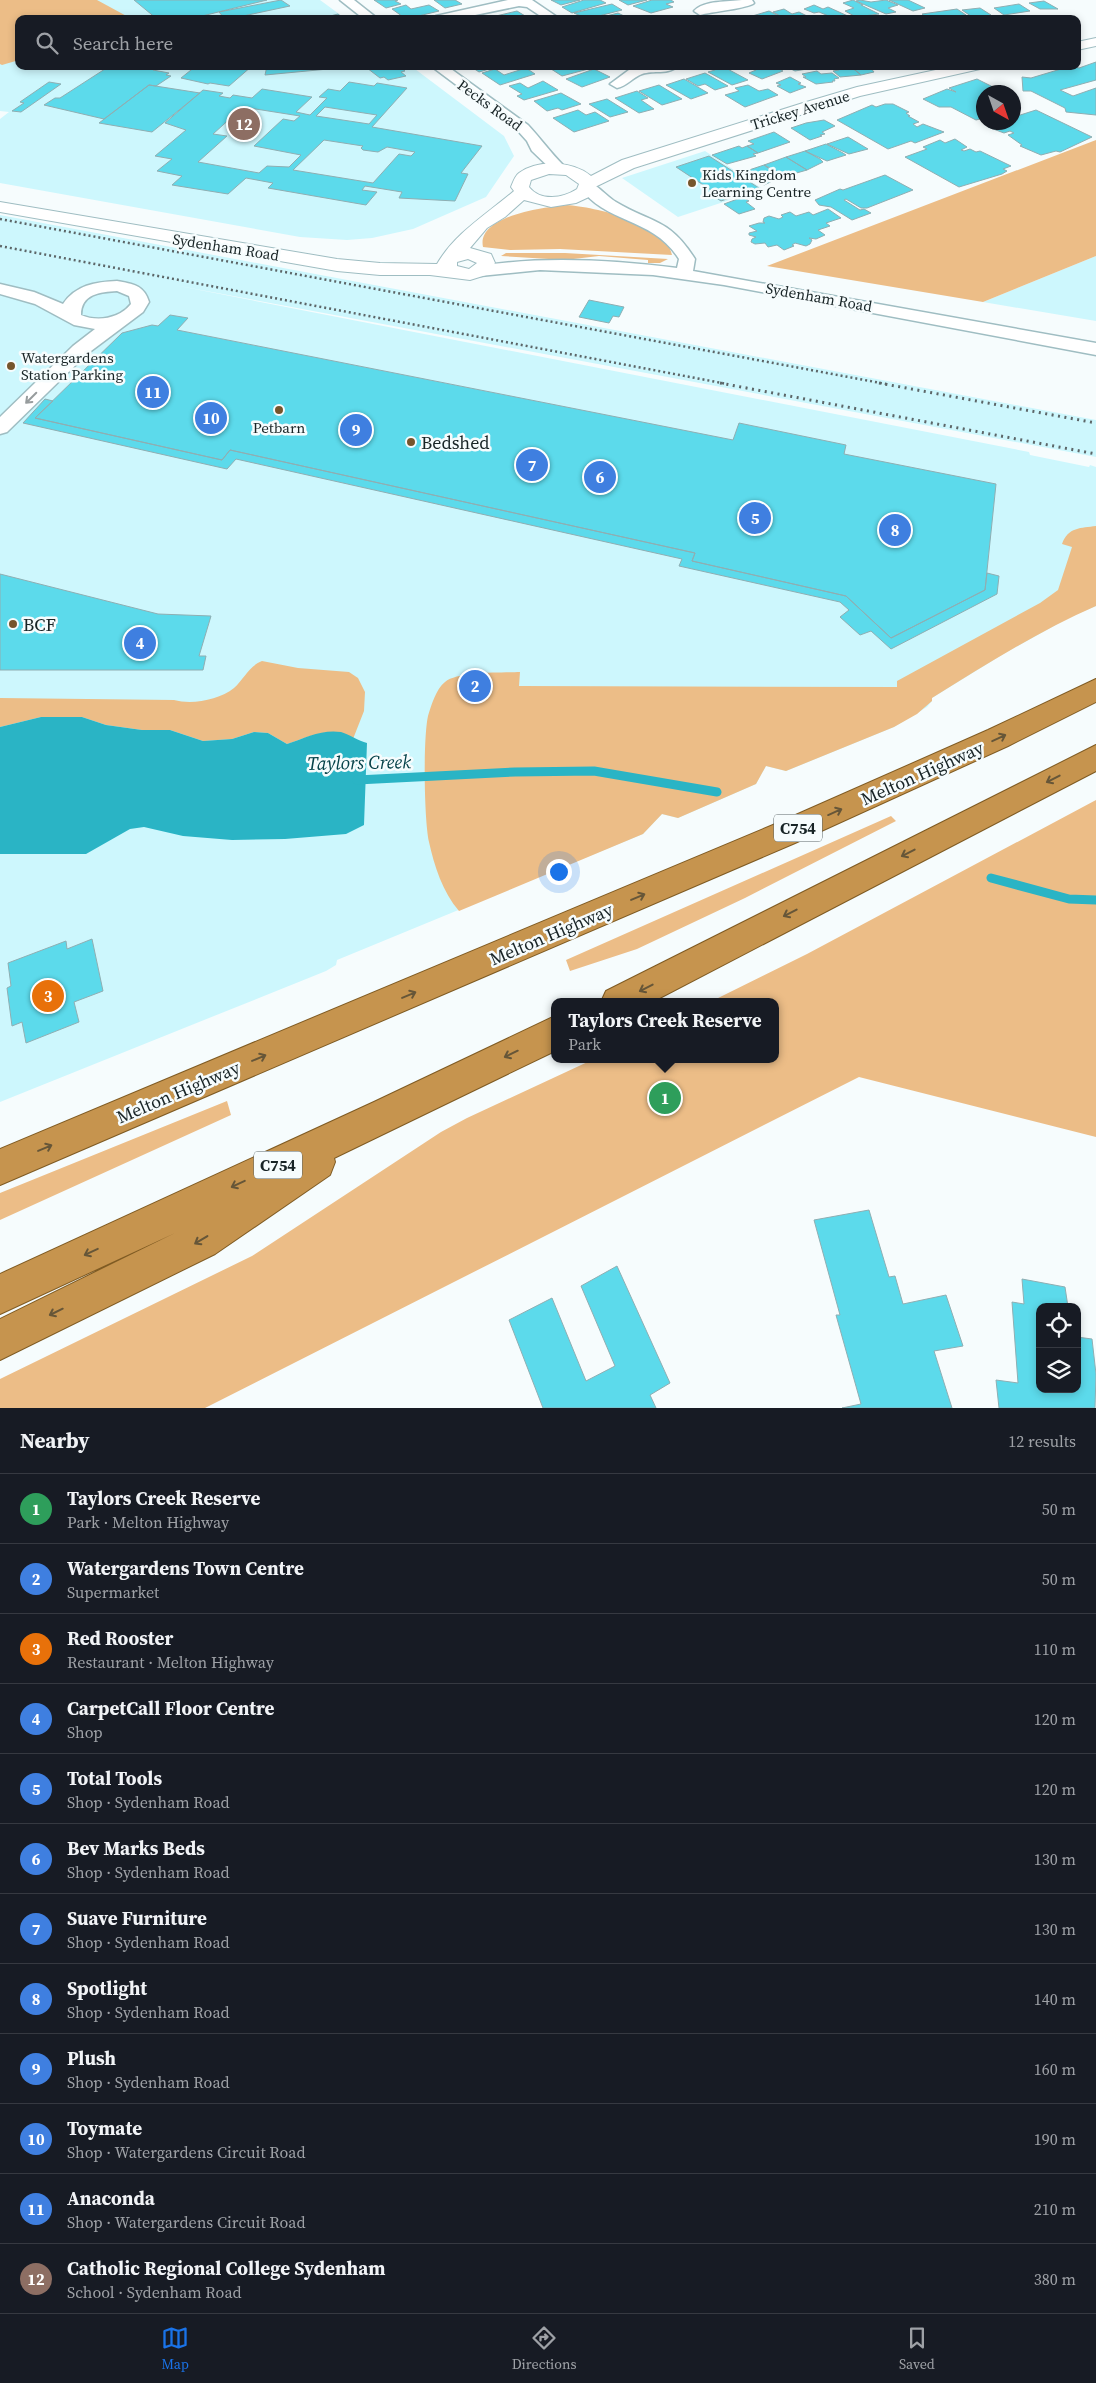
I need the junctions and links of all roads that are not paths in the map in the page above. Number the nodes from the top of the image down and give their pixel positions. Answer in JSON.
{"nodes":[{"id":1,"x":346,"y":0,"type":"edge"},
{"id":2,"x":520,"y":0,"type":"edge"},
{"id":3,"x":748,"y":3,"type":"dead end"},
{"id":4,"x":700,"y":5,"type":"edge"},
{"id":5,"x":367,"y":15,"type":"edge"},
{"id":6,"x":456,"y":15,"type":"edge"},
{"id":7,"x":548,"y":15,"type":"edge"},
{"id":8,"x":1096,"y":42,"type":"edge"},
{"id":9,"x":1081,"y":45,"type":"edge"},
{"id":10,"x":443,"y":70,"type":"edge"},
{"id":11,"x":633,"y":70,"type":"edge"},
{"id":12,"x":957,"y":70,"type":"edge"},
{"id":13,"x":617,"y":84,"type":"dead end"},
{"id":14,"x":537,"y":148,"type":"junction"},
{"id":15,"x":628,"y":164,"type":"junction"},
{"id":16,"x":566,"y":170,"type":"junction"},
{"id":17,"x":531,"y":173,"type":"junction"},
{"id":18,"x":588,"y":185,"type":"junction"},
{"id":19,"x":522,"y":192,"type":"junction"},
{"id":20,"x":0,"y":196,"type":"edge"},
{"id":21,"x":560,"y":202,"type":"junction"},
{"id":22,"x":0,"y":207,"type":"edge"},
{"id":23,"x":617,"y":208,"type":"junction"},
{"id":24,"x":499,"y":212,"type":"junction"},
{"id":25,"x":108,"y":222,"type":"junction"},
{"id":26,"x":474,"y":232,"type":"junction"},
{"id":27,"x":481,"y":261,"type":"junction"},
{"id":28,"x":452,"y":262,"type":"junction"},
{"id":29,"x":684,"y":274,"type":"junction"},
{"id":30,"x":0,"y":289,"type":"edge"},
{"id":31,"x":87,"y":291,"type":"junction"},
{"id":32,"x":20,"y":292,"type":"junction"},
{"id":33,"x":74,"y":317,"type":"junction"},
{"id":34,"x":119,"y":320,"type":"junction"},
{"id":35,"x":1096,"y":348,"type":"edge"},
{"id":36,"x":0,"y":406,"type":"edge"},
{"id":37,"x":0,"y":428,"type":"edge"},
{"id":38,"x":1096,"y":690,"type":"edge"},
{"id":39,"x":1096,"y":757,"type":"edge"},
{"id":40,"x":626,"y":998,"type":"edge"},
{"id":41,"x":551,"y":1034,"type":"edge"},
{"id":42,"x":386,"y":1114,"type":"junction"},
{"id":43,"x":0,"y":1167,"type":"edge"},
{"id":44,"x":0,"y":1294,"type":"edge"},
{"id":45,"x":0,"y":1340,"type":"edge"}],
"edges":[{"from":1,"to":5,"type":"street"},
{"from":2,"to":6,"type":"street"},
{"from":2,"to":7,"type":"street"},
{"from":3,"to":4,"type":"street"},
{"from":8,"to":9,"type":"street"},
{"from":10,"to":14,"type":"street","name":"Pecks Road"},
{"from":11,"to":13,"type":"street"},
{"from":12,"to":15,"type":"street","name":"Trickey Avenue"},
{"from":14,"to":16,"type":"street","name":"Pecks Road"},
{"from":14,"to":17,"type":"street","name":"Pecks Road"},
{"from":15,"to":16,"type":"street","name":"Trickey Avenue"},
{"from":15,"to":18,"type":"street","name":"Trickey Avenue"},
{"from":16,"to":17,"type":"street","name":"Trickey Avenue"},
{"from":16,"to":18,"type":"street"},
{"from":17,"to":19,"type":"street"},
{"from":18,"to":21,"type":"street","name":"Trickey Avenue"},
{"from":18,"to":23,"type":"street"},
{"from":19,"to":21,"type":"street"},
{"from":19,"to":24,"type":"street"},
{"from":20,"to":25,"type":"street","name":"Sydenham Road"},
{"from":21,"to":23,"type":"street"},
{"from":21,"to":24,"type":"street"},
{"from":22,"to":25,"type":"street","name":"Sydenham Road"},
{"from":23,"to":29,"type":"street"},
{"from":24,"to":26,"type":"street"},
{"from":25,"to":28,"type":"street","name":"Sydenham Road"},
{"from":26,"to":27,"type":"street"},
{"from":26,"to":28,"type":"street"},
{"from":27,"to":28,"type":"street","name":"Sydenham Road"},
{"from":27,"to":29,"type":"street","name":"Sydenham Road"},
{"from":29,"to":35,"type":"street","name":"Sydenham Road"},
{"from":30,"to":32,"type":"street"},
{"from":31,"to":32,"type":"street"},
{"from":31,"to":33,"type":"street"},
{"from":31,"to":34,"type":"street"},
{"from":32,"to":33,"type":"street"},
{"from":33,"to":34,"type":"street"},
{"from":33,"to":36,"type":"street"},
{"from":34,"to":37,"type":"street","one_way":true},
{"from":43,"to":38,"type":"highway","name":"Melton Highway","number":"C754","one_way":true},
{"from":39,"to":40,"type":"highway","one_way":true},
{"from":41,"to":42,"type":"highway","number":"C754","one_way":true},
{"from":42,"to":44,"type":"highway","number":"C754","one_way":true},
{"from":42,"to":45,"type":"highway","one_way":true}]}
